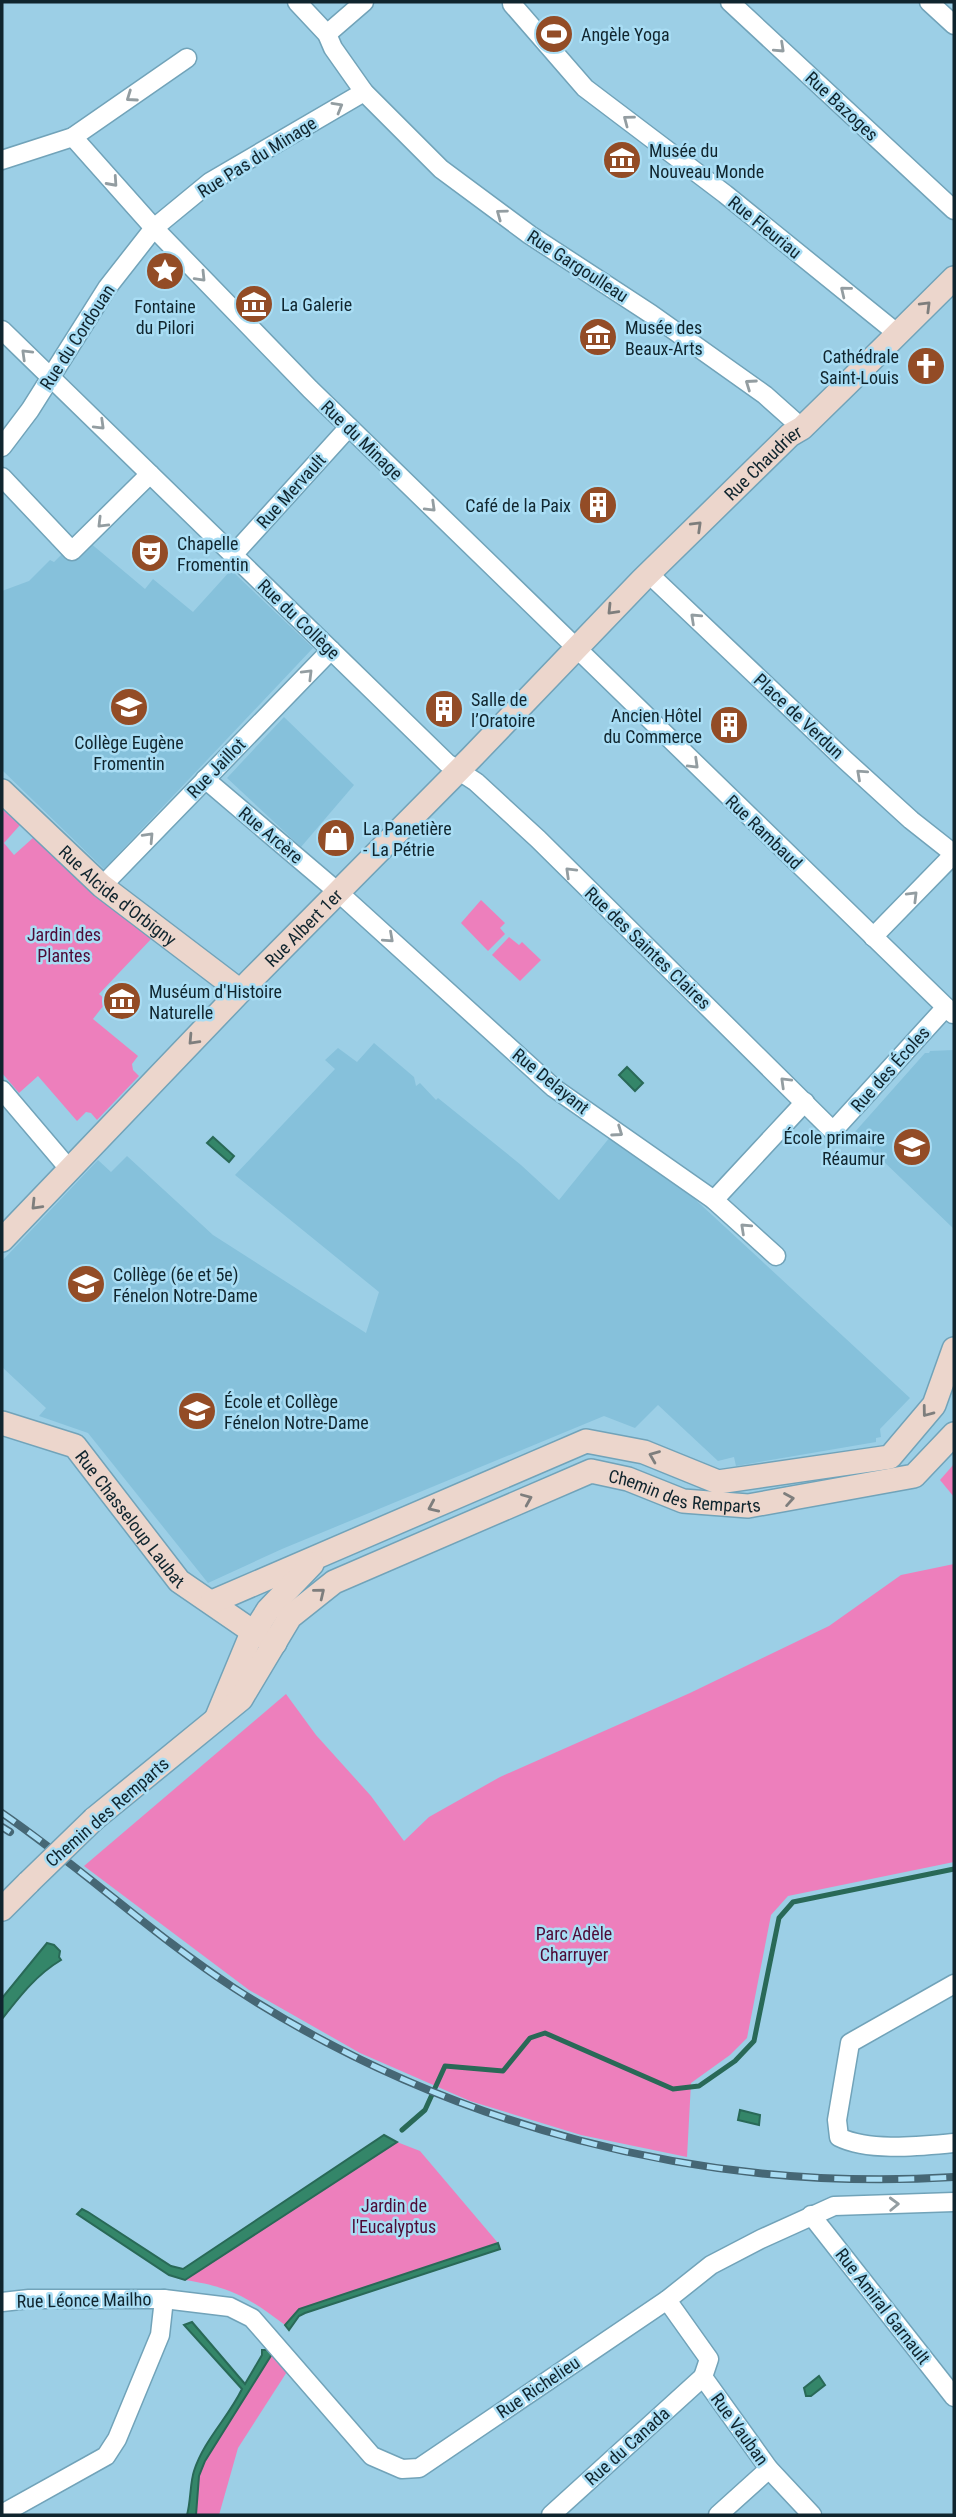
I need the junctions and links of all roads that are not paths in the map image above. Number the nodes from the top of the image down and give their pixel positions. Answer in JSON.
{"nodes":[{"id":1,"x":297,"y":2,"type":"edge"},
{"id":2,"x":364,"y":2,"type":"edge"},
{"id":3,"x":730,"y":2,"type":"edge"},
{"id":4,"x":929,"y":2,"type":"edge"},
{"id":5,"x":512,"y":4,"type":"dead end"},
{"id":6,"x":954,"y":25,"type":"edge"},
{"id":7,"x":327,"y":34,"type":"junction"},
{"id":8,"x":187,"y":58,"type":"dead end"},
{"id":9,"x":364,"y":92,"type":"junction"},
{"id":10,"x":73,"y":137,"type":"junction"},
{"id":11,"x":2,"y":160,"type":"edge"},
{"id":12,"x":954,"y":210,"type":"edge"},
{"id":13,"x":154,"y":228,"type":"junction"},
{"id":14,"x":954,"y":278,"type":"edge"},
{"id":15,"x":2,"y":330,"type":"edge"},
{"id":16,"x":898,"y":334,"type":"junction"},
{"id":17,"x":51,"y":377,"type":"junction"},
{"id":18,"x":349,"y":427,"type":"junction"},
{"id":19,"x":802,"y":428,"type":"junction"},
{"id":20,"x":2,"y":447,"type":"edge"},
{"id":21,"x":150,"y":474,"type":"junction"},
{"id":22,"x":2,"y":477,"type":"edge"},
{"id":23,"x":233,"y":555,"type":"junction"},
{"id":24,"x":648,"y":573,"type":"junction"},
{"id":25,"x":575,"y":648,"type":"junction"},
{"id":26,"x":331,"y":650,"type":"junction"},
{"id":27,"x":460,"y":770,"type":"junction"},
{"id":28,"x":205,"y":779,"type":"junction"},
{"id":29,"x":2,"y":791,"type":"edge"},
{"id":30,"x":954,"y":854,"type":"edge"},
{"id":31,"x":102,"y":886,"type":"junction"},
{"id":32,"x":338,"y":892,"type":"junction"},
{"id":33,"x":873,"y":937,"type":"junction"},
{"id":34,"x":240,"y":991,"type":"junction"},
{"id":35,"x":950,"y":1011,"type":"edge"},
{"id":36,"x":2,"y":1090,"type":"edge"},
{"id":37,"x":805,"y":1102,"type":"junction"},
{"id":38,"x":833,"y":1131,"type":"joint"},
{"id":39,"x":70,"y":1170,"type":"junction"},
{"id":40,"x":714,"y":1200,"type":"junction"},
{"id":41,"x":2,"y":1240,"type":"edge"},
{"id":42,"x":776,"y":1256,"type":"dead end"},
{"id":43,"x":954,"y":1349,"type":"edge"},
{"id":44,"x":2,"y":1423,"type":"edge"},
{"id":45,"x":954,"y":1434,"type":"edge"},
{"id":46,"x":318,"y":1558,"type":"junction"},
{"id":47,"x":212,"y":1602,"type":"junction"},
{"id":48,"x":255,"y":1631,"type":"junction"},
{"id":49,"x":275,"y":1643,"type":"junction"},
{"id":50,"x":216,"y":1720,"type":"junction"},
{"id":51,"x":2,"y":1909,"type":"edge"},
{"id":52,"x":954,"y":1984,"type":"edge"},
{"id":53,"x":954,"y":2143,"type":"edge"},
{"id":54,"x":954,"y":2202,"type":"edge"},
{"id":55,"x":811,"y":2215,"type":"junction"},
{"id":56,"x":164,"y":2299,"type":"junction"},
{"id":57,"x":667,"y":2300,"type":"junction"},
{"id":58,"x":2,"y":2302,"type":"edge"},
{"id":59,"x":703,"y":2377,"type":"junction"},
{"id":60,"x":954,"y":2397,"type":"edge"},
{"id":61,"x":769,"y":2469,"type":"junction"},
{"id":62,"x":6,"y":2513,"type":"edge"},
{"id":63,"x":551,"y":2515,"type":"edge"},
{"id":64,"x":718,"y":2515,"type":"edge"},
{"id":65,"x":812,"y":2515,"type":"edge"}],
"edges":[{"from":1,"to":7,"type":"street","name":"Rue Gargoulleau"},
{"from":2,"to":7,"type":"street"},
{"from":3,"to":12,"type":"street","name":"Rue Bazoges","one_way":true},
{"from":4,"to":6,"type":"street"},
{"from":16,"to":5,"type":"street","name":"Rue Fleuriau","one_way":true},
{"from":7,"to":9,"type":"street","name":"Rue Gargoulleau"},
{"from":8,"to":10,"type":"street","one_way":true},
{"from":13,"to":9,"type":"street","name":"Rue Pas du Minage","one_way":true},
{"from":19,"to":9,"type":"street","name":"Rue Gargoulleau","one_way":true},
{"from":10,"to":11,"type":"street"},
{"from":10,"to":13,"type":"street","name":"Rue du Minage","one_way":true},
{"from":13,"to":17,"type":"street","name":"Rue du Cordouan"},
{"from":13,"to":18,"type":"street","name":"Rue du Minage","one_way":true},
{"from":16,"to":14,"type":"street","name":"Rue Chaudrier","one_way":true},
{"from":17,"to":15,"type":"street","name":"Rue du Collège","one_way":true},
{"from":16,"to":19,"type":"street","name":"Rue Chaudrier"},
{"from":17,"to":20,"type":"street","name":"Rue du Cordouan"},
{"from":17,"to":21,"type":"street","name":"Rue du Collège","one_way":true},
{"from":18,"to":23,"type":"street","name":"Rue Mervault"},
{"from":18,"to":25,"type":"street","name":"Rue du Minage","one_way":true},
{"from":24,"to":19,"type":"street","name":"Rue Chaudrier","one_way":true},
{"from":21,"to":22,"type":"street","one_way":true},
{"from":21,"to":23,"type":"street","name":"Rue du Collège"},
{"from":23,"to":26,"type":"street","name":"Rue du Collège"},
{"from":24,"to":25,"type":"street","name":"Rue Chaudrier","one_way":true},
{"from":30,"to":24,"type":"street","name":"Place de Verdun","one_way":true},
{"from":25,"to":27,"type":"street","name":"Rue Albert 1er"},
{"from":25,"to":33,"type":"street","name":"Rue Rambaud","one_way":true},
{"from":26,"to":27,"type":"street","name":"Rue du Collège"},
{"from":28,"to":26,"type":"street","name":"Rue Jaillot","one_way":true},
{"from":27,"to":32,"type":"street","name":"Rue Albert 1er"},
{"from":37,"to":27,"type":"street","name":"Rue des Saintes Claires","one_way":true},
{"from":31,"to":28,"type":"street","name":"Rue Jaillot","one_way":true},
{"from":28,"to":32,"type":"street","name":"Rue Arcère"},
{"from":29,"to":31,"type":"street","name":"Rue Alcide d'Orbigny"},
{"from":33,"to":30,"type":"street","one_way":true},
{"from":31,"to":34,"type":"street","name":"Rue Alcide d'Orbigny"},
{"from":32,"to":34,"type":"street","name":"Rue Albert 1er"},
{"from":32,"to":40,"type":"street","name":"Rue Delayant","one_way":true},
{"from":33,"to":35,"type":"street","name":"Rue Rambaud"},
{"from":34,"to":39,"type":"street","name":"Rue Albert 1er","one_way":true},
{"from":35,"to":38,"type":"street","name":"Rue des Écoles"},
{"from":36,"to":39,"type":"street"},
{"from":37,"to":38,"type":"street","name":"Rue des Saintes Claires"},
{"from":37,"to":40,"type":"street"},
{"from":39,"to":41,"type":"street","name":"Rue Albert 1er","one_way":true},
{"from":42,"to":40,"type":"street","name":"Rue Delayant","one_way":true},
{"from":43,"to":46,"type":"street","name":"Chemin des Remparts","one_way":true},
{"from":44,"to":47,"type":"street","name":"Rue Chasseloup Laubat"},
{"from":49,"to":45,"type":"street","name":"Chemin des Remparts","one_way":true},
{"from":46,"to":47,"type":"street","name":"Chemin des Remparts"},
{"from":46,"to":48,"type":"street","name":"Chemin des Remparts"},
{"from":47,"to":48,"type":"street","name":"Rue Chasseloup Laubat"},
{"from":48,"to":49,"type":"street"},
{"from":48,"to":50,"type":"street","name":"Chemin des Remparts"},
{"from":49,"to":50,"type":"street","name":"Chemin des Remparts"},
{"from":50,"to":51,"type":"street","name":"Chemin des Remparts","bridge":true},
{"from":52,"to":53,"type":"street"},
{"from":55,"to":54,"type":"street","name":"Rue Richelieu","one_way":true},
{"from":55,"to":57,"type":"street","name":"Rue Richelieu"},
{"from":55,"to":60,"type":"street","name":"Rue Amiral Garnault"},
{"from":56,"to":57,"type":"street","name":"Rue Richelieu"},
{"from":56,"to":58,"type":"street","name":"Rue Léonce Mailho"},
{"from":56,"to":62,"type":"street","name":"Rue Léonce Mailho"},
{"from":57,"to":59,"type":"street","name":"Rue Vauban"},
{"from":59,"to":61,"type":"street","name":"Rue Vauban"},
{"from":59,"to":63,"type":"street","name":"Rue du Canada"},
{"from":61,"to":64,"type":"street"},
{"from":61,"to":65,"type":"street","name":"Rue Vauban"}]}
